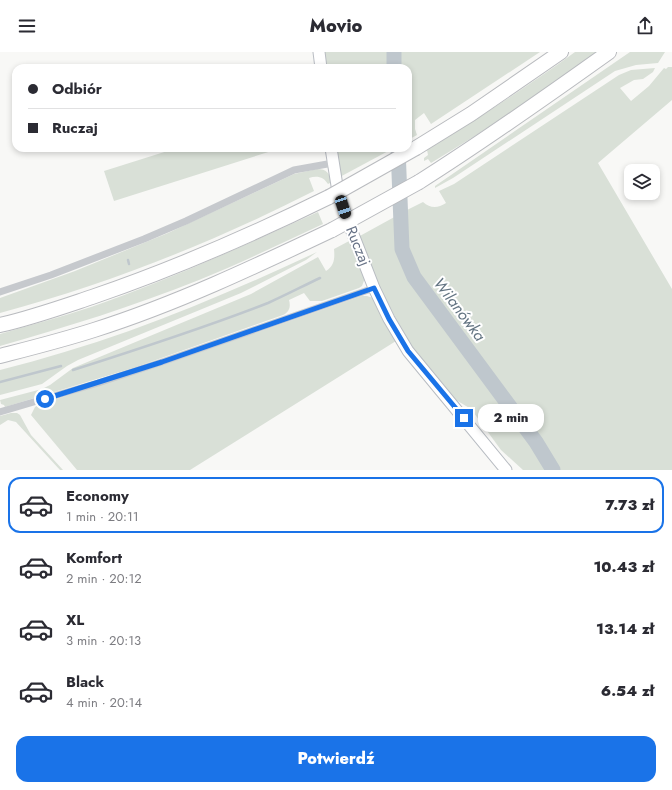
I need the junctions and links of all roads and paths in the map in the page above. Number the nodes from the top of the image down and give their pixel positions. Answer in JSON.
{"nodes":[{"id":1,"x":319,"y":52,"type":"edge"},
{"id":2,"x":561,"y":52,"type":"edge"},
{"id":3,"x":609,"y":52,"type":"edge"},
{"id":4,"x":320,"y":64,"type":"edge"},
{"id":5,"x":412,"y":150,"type":"edge"},
{"id":6,"x":332,"y":152,"type":"edge"},
{"id":7,"x":409,"y":152,"type":"edge"},
{"id":8,"x":333,"y":163,"type":"junction"},
{"id":9,"x":374,"y":288,"type":"junction"},
{"id":10,"x":0,"y":292,"type":"edge"},
{"id":11,"x":0,"y":325,"type":"edge"},
{"id":12,"x":0,"y":356,"type":"edge"},
{"id":13,"x":0,"y":412,"type":"edge"},
{"id":14,"x":506,"y":470,"type":"edge"}],
"edges":[{"from":1,"to":4,"type":"street"},
{"from":2,"to":5,"type":"highway","bridge":true},
{"from":3,"to":12,"type":"highway","bridge":true},
{"from":6,"to":8,"type":"street","name":"Ruczaj"},
{"from":7,"to":11,"type":"highway","bridge":true},
{"from":8,"to":9,"type":"street","name":"Ruczaj"},
{"from":8,"to":10,"type":"street"},
{"from":9,"to":13,"type":"street"},
{"from":9,"to":14,"type":"street","name":"Ruczaj"}]}
